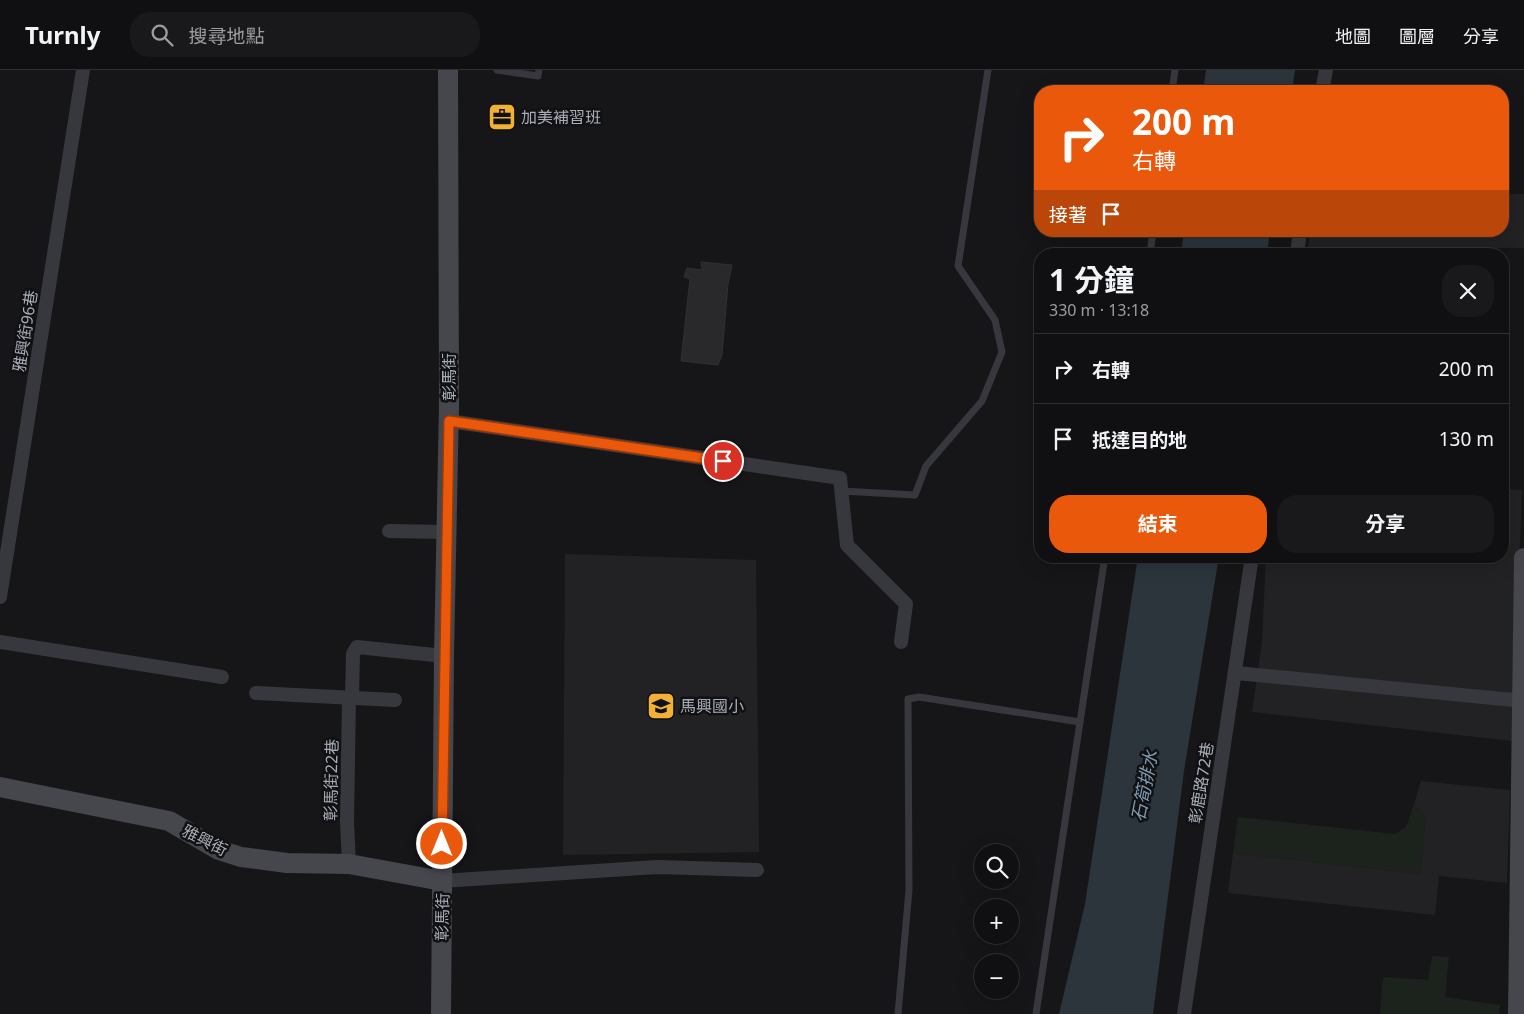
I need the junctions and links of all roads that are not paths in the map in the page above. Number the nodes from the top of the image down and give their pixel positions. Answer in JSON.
{"nodes":[{"id":1,"x":83,"y":70,"type":"edge"},
{"id":2,"x":448,"y":70,"type":"edge"},
{"id":3,"x":497,"y":70,"type":"edge"},
{"id":4,"x":539,"y":70,"type":"edge"},
{"id":5,"x":988,"y":70,"type":"edge"},
{"id":6,"x":1175,"y":70,"type":"edge"},
{"id":7,"x":1326,"y":70,"type":"edge"},
{"id":8,"x":1173,"y":85,"type":"edge"},
{"id":9,"x":1323,"y":85,"type":"edge"},
{"id":10,"x":449,"y":421,"type":"junction"},
{"id":11,"x":841,"y":492,"type":"junction"},
{"id":12,"x":389,"y":531,"type":"dead end"},
{"id":13,"x":446,"y":532,"type":"junction"},
{"id":14,"x":1524,"y":558,"type":"edge"},
{"id":15,"x":1104,"y":563,"type":"edge"},
{"id":16,"x":1251,"y":563,"type":"edge"},
{"id":17,"x":0,"y":597,"type":"edge"},
{"id":18,"x":0,"y":642,"type":"edge"},
{"id":19,"x":901,"y":642,"type":"dead end"},
{"id":20,"x":444,"y":656,"type":"junction"},
{"id":21,"x":1236,"y":673,"type":"junction"},
{"id":22,"x":222,"y":677,"type":"dead end"},
{"id":23,"x":256,"y":693,"type":"dead end"},
{"id":24,"x":351,"y":698,"type":"junction"},
{"id":25,"x":395,"y":700,"type":"dead end"},
{"id":26,"x":1523,"y":701,"type":"edge"},
{"id":27,"x":1080,"y":722,"type":"junction"},
{"id":28,"x":0,"y":787,"type":"edge"},
{"id":29,"x":349,"y":864,"type":"junction"},
{"id":30,"x":757,"y":870,"type":"dead end"},
{"id":31,"x":442,"y":881,"type":"junction"},
{"id":32,"x":441,"y":1014,"type":"edge"},
{"id":33,"x":898,"y":1014,"type":"edge"},
{"id":34,"x":1036,"y":1014,"type":"edge"},
{"id":35,"x":1184,"y":1014,"type":"edge"},
{"id":36,"x":1518,"y":1014,"type":"edge"}],
"edges":[{"from":1,"to":17,"type":"street","name":"雅興街96巷"},
{"from":2,"to":10,"type":"street","name":"彰馬街"},
{"from":3,"to":4,"type":"lane"},
{"from":5,"to":11,"type":"lane"},
{"from":6,"to":8,"type":"lane"},
{"from":7,"to":9,"type":"street"},
{"from":10,"to":11,"type":"street"},
{"from":10,"to":13,"type":"street","name":"彰馬街"},
{"from":11,"to":19,"type":"street"},
{"from":12,"to":13,"type":"street"},
{"from":13,"to":20,"type":"street","name":"彰馬街"},
{"from":14,"to":26,"type":"street"},
{"from":15,"to":27,"type":"lane"},
{"from":16,"to":21,"type":"street","name":"彰鹿路72巷"},
{"from":18,"to":22,"type":"street"},
{"from":20,"to":24,"type":"street","name":"彰馬街22巷"},
{"from":20,"to":31,"type":"street","name":"彰馬街"},
{"from":21,"to":26,"type":"street"},
{"from":21,"to":35,"type":"street","name":"彰鹿路72巷"},
{"from":23,"to":24,"type":"street"},
{"from":24,"to":25,"type":"street"},
{"from":24,"to":29,"type":"street","name":"彰馬街22巷"},
{"from":26,"to":36,"type":"street"},
{"from":27,"to":33,"type":"lane"},
{"from":27,"to":34,"type":"lane"},
{"from":28,"to":29,"type":"street","name":"雅興街"},
{"from":29,"to":31,"type":"street","name":"雅興街"},
{"from":30,"to":31,"type":"street"},
{"from":31,"to":32,"type":"street","name":"彰馬街"}]}
